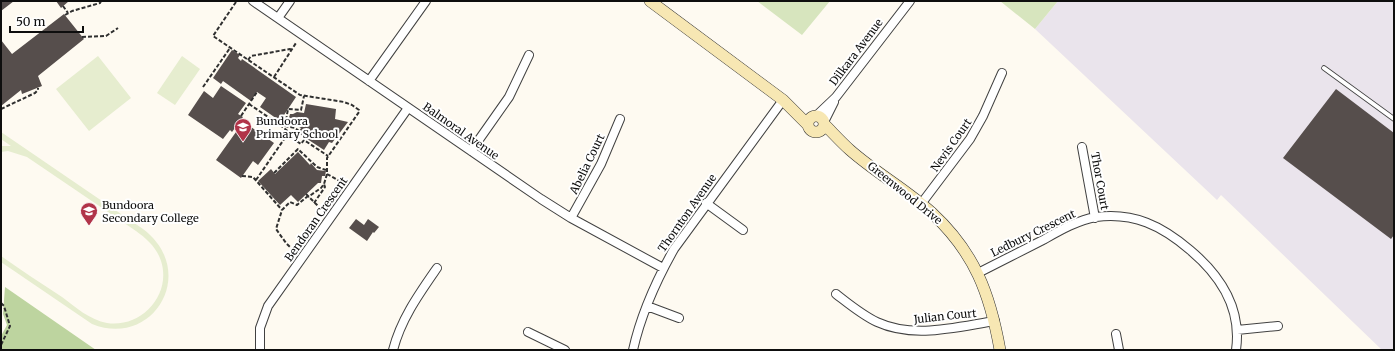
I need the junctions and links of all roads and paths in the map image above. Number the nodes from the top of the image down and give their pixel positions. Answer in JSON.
{"nodes":[{"id":1,"x":101,"y":1,"type":"edge"},
{"id":2,"x":253,"y":1,"type":"edge"},
{"id":3,"x":290,"y":1,"type":"edge"},
{"id":4,"x":426,"y":1,"type":"edge"},
{"id":5,"x":650,"y":1,"type":"edge"},
{"id":6,"x":910,"y":1,"type":"edge"},
{"id":7,"x":236,"y":2,"type":"edge"},
{"id":8,"x":63,"y":6,"type":"dead end"},
{"id":9,"x":68,"y":12,"type":"junction"},
{"id":10,"x":65,"y":16,"type":"dead end"},
{"id":11,"x":278,"y":18,"type":"junction"},
{"id":12,"x":118,"y":28,"type":"dead end"},
{"id":13,"x":82,"y":37,"type":"dead end"},
{"id":14,"x":296,"y":43,"type":"dead end"},
{"id":15,"x":230,"y":48,"type":"junction"},
{"id":16,"x":292,"y":51,"type":"junction"},
{"id":17,"x":529,"y":55,"type":"dead end"},
{"id":18,"x":248,"y":60,"type":"junction"},
{"id":19,"x":1324,"y":68,"type":"dead end"},
{"id":20,"x":1002,"y":73,"type":"dead end"},
{"id":21,"x":274,"y":77,"type":"junction"},
{"id":22,"x":369,"y":81,"type":"junction"},
{"id":23,"x":203,"y":87,"type":"dead end"},
{"id":24,"x":38,"y":88,"type":"dead end"},
{"id":25,"x":257,"y":92,"type":"dead end"},
{"id":26,"x":304,"y":96,"type":"junction"},
{"id":27,"x":783,"y":100,"type":"junction"},
{"id":28,"x":248,"y":104,"type":"junction"},
{"id":29,"x":2,"y":108,"type":"edge"},
{"id":30,"x":408,"y":108,"type":"junction"},
{"id":31,"x":241,"y":116,"type":"dead end"},
{"id":32,"x":620,"y":119,"type":"dead end"},
{"id":33,"x":1394,"y":119,"type":"edge"},
{"id":34,"x":248,"y":121,"type":"dead end"},
{"id":35,"x":817,"y":123,"type":"junction"},
{"id":36,"x":280,"y":125,"type":"junction"},
{"id":37,"x":285,"y":126,"type":"junction"},
{"id":38,"x":299,"y":130,"type":"dead end"},
{"id":39,"x":239,"y":134,"type":"dead end"},
{"id":40,"x":287,"y":135,"type":"junction"},
{"id":41,"x":1082,"y":148,"type":"dead end"},
{"id":42,"x":471,"y":151,"type":"junction"},
{"id":43,"x":328,"y":156,"type":"junction"},
{"id":44,"x":327,"y":170,"type":"junction"},
{"id":45,"x":274,"y":173,"type":"dead end"},
{"id":46,"x":327,"y":174,"type":"junction"},
{"id":47,"x":242,"y":176,"type":"dead end"},
{"id":48,"x":256,"y":180,"type":"junction"},
{"id":49,"x":343,"y":183,"type":"dead end"},
{"id":50,"x":324,"y":184,"type":"junction"},
{"id":51,"x":307,"y":196,"type":"junction"},
{"id":52,"x":314,"y":203,"type":"junction"},
{"id":53,"x":706,"y":203,"type":"junction"},
{"id":54,"x":922,"y":204,"type":"junction"},
{"id":55,"x":282,"y":210,"type":"junction"},
{"id":56,"x":323,"y":211,"type":"dead end"},
{"id":57,"x":571,"y":218,"type":"junction"},
{"id":58,"x":1095,"y":218,"type":"junction"},
{"id":59,"x":743,"y":230,"type":"dead end"},
{"id":60,"x":294,"y":251,"type":"dead end"},
{"id":61,"x":437,"y":268,"type":"dead end"},
{"id":62,"x":663,"y":268,"type":"junction"},
{"id":63,"x":978,"y":273,"type":"junction"},
{"id":64,"x":836,"y":294,"type":"dead end"},
{"id":65,"x":1,"y":303,"type":"edge"},
{"id":66,"x":647,"y":306,"type":"junction"},
{"id":67,"x":678,"y":318,"type":"dead end"},
{"id":68,"x":995,"y":320,"type":"junction"},
{"id":69,"x":1278,"y":326,"type":"dead end"},
{"id":70,"x":1237,"y":330,"type":"junction"},
{"id":71,"x":528,"y":332,"type":"dead end"},
{"id":72,"x":1116,"y":334,"type":"dead end"},
{"id":73,"x":1,"y":345,"type":"edge"},
{"id":74,"x":260,"y":350,"type":"edge"},
{"id":75,"x":393,"y":350,"type":"edge"},
{"id":76,"x":565,"y":350,"type":"edge"},
{"id":77,"x":633,"y":350,"type":"edge"},
{"id":78,"x":1000,"y":350,"type":"edge"},
{"id":79,"x":1119,"y":350,"type":"edge"},
{"id":80,"x":1236,"y":350,"type":"edge"}],
"edges":[{"from":1,"to":9,"type":"path"},
{"from":2,"to":11,"type":"street","name":"Balmoral Avenue"},
{"from":3,"to":11,"type":"street"},
{"from":4,"to":22,"type":"street"},
{"from":5,"to":27,"type":"street","name":"Greenwood Drive"},
{"from":6,"to":35,"type":"street","name":"Dilkara Avenue"},
{"from":7,"to":15,"type":"path"},
{"from":8,"to":9,"type":"path"},
{"from":9,"to":10,"type":"path"},
{"from":11,"to":22,"type":"street","name":"Balmoral Avenue"},
{"from":12,"to":13,"type":"path"},
{"from":14,"to":16,"type":"path"},
{"from":15,"to":18,"type":"path"},
{"from":15,"to":23,"type":"path"},
{"from":16,"to":18,"type":"path"},
{"from":16,"to":21,"type":"path"},
{"from":17,"to":42,"type":"street"},
{"from":18,"to":21,"type":"path"},
{"from":19,"to":33,"type":"lane"},
{"from":20,"to":54,"type":"street","name":"Nevis Court"},
{"from":21,"to":26,"type":"path"},
{"from":22,"to":30,"type":"street","name":"Balmoral Avenue"},
{"from":24,"to":29,"type":"path"},
{"from":25,"to":28,"type":"path"},
{"from":26,"to":37,"type":"path"},
{"from":26,"to":43,"type":"path"},
{"from":27,"to":35,"type":"street","name":"Greenwood Drive"},
{"from":27,"to":53,"type":"street","name":"Thornton Avenue"},
{"from":28,"to":31,"type":"path"},
{"from":28,"to":36,"type":"path"},
{"from":30,"to":42,"type":"street","name":"Balmoral Avenue"},
{"from":30,"to":74,"type":"street","name":"Bendoran Crescent"},
{"from":32,"to":57,"type":"street","name":"Abelia Court"},
{"from":34,"to":39,"type":"path"},
{"from":35,"to":54,"type":"street","name":"Greenwood Drive"},
{"from":36,"to":37,"type":"path"},
{"from":36,"to":40,"type":"path"},
{"from":37,"to":38,"type":"path"},
{"from":40,"to":43,"type":"path"},
{"from":40,"to":48,"type":"path"},
{"from":41,"to":58,"type":"street","name":"Thor Court"},
{"from":42,"to":57,"type":"street","name":"Balmoral Avenue"},
{"from":43,"to":44,"type":"path"},
{"from":44,"to":45,"type":"path"},
{"from":44,"to":46,"type":"path"},
{"from":46,"to":49,"type":"path"},
{"from":46,"to":50,"type":"path"},
{"from":47,"to":48,"type":"path"},
{"from":48,"to":55,"type":"path"},
{"from":50,"to":51,"type":"path"},
{"from":50,"to":52,"type":"path"},
{"from":51,"to":52,"type":"path"},
{"from":51,"to":55,"type":"path"},
{"from":52,"to":56,"type":"path"},
{"from":53,"to":59,"type":"street"},
{"from":53,"to":62,"type":"street","name":"Thornton Avenue"},
{"from":54,"to":63,"type":"street","name":"Greenwood Drive"},
{"from":55,"to":60,"type":"path"},
{"from":57,"to":62,"type":"street","name":"Balmoral Avenue"},
{"from":58,"to":63,"type":"street","name":"Ledbury Crescent"},
{"from":58,"to":70,"type":"street","name":"Ledbury Crescent"},
{"from":61,"to":75,"type":"street"},
{"from":62,"to":66,"type":"street","name":"Thornton Avenue"},
{"from":63,"to":68,"type":"street","name":"Greenwood Drive"},
{"from":64,"to":68,"type":"street","name":"Julian Court"},
{"from":65,"to":73,"type":"path"},
{"from":66,"to":67,"type":"street"},
{"from":66,"to":77,"type":"street","name":"Thornton Avenue"},
{"from":68,"to":78,"type":"street","name":"Greenwood Drive"},
{"from":69,"to":70,"type":"street"},
{"from":70,"to":80,"type":"street","name":"Ledbury Crescent"},
{"from":71,"to":76,"type":"street"},
{"from":72,"to":79,"type":"street"}]}
